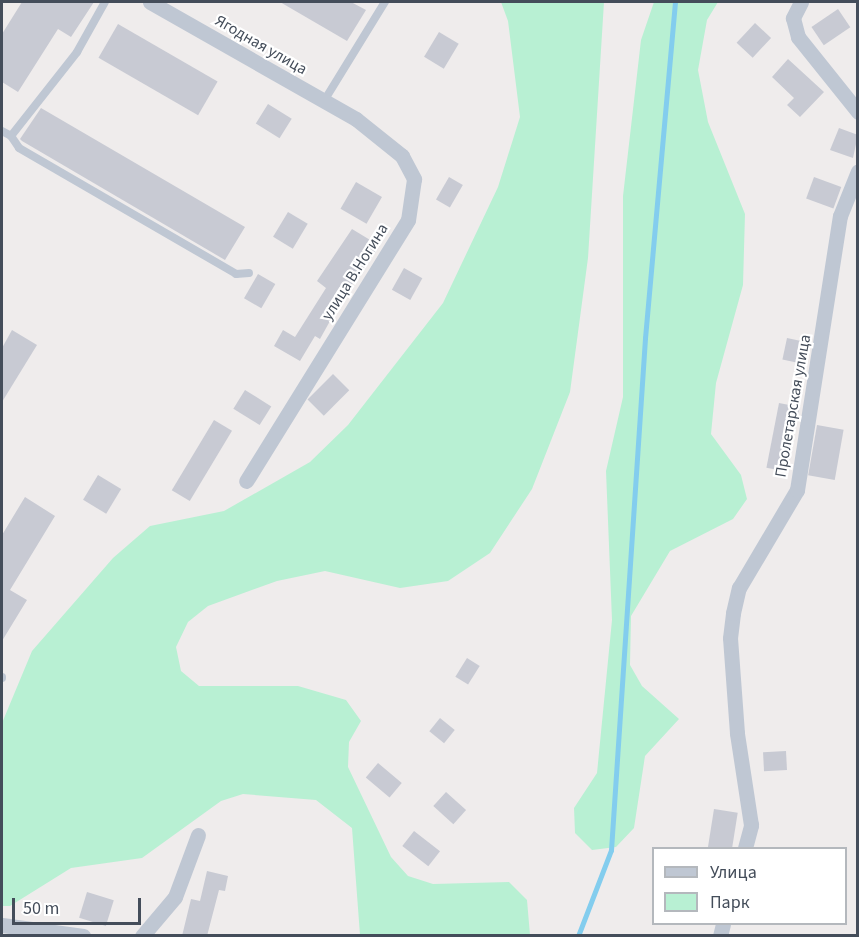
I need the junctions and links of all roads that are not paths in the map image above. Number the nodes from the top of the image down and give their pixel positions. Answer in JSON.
{"nodes":[{"id":1,"x":105,"y":2,"type":"edge"},
{"id":2,"x":150,"y":2,"type":"edge"},
{"id":3,"x":385,"y":2,"type":"edge"},
{"id":4,"x":801,"y":2,"type":"edge"},
{"id":5,"x":324,"y":101,"type":"junction"},
{"id":6,"x":858,"y":112,"type":"edge"},
{"id":7,"x":2,"y":131,"type":"edge"},
{"id":8,"x":11,"y":136,"type":"junction"},
{"id":9,"x":858,"y":171,"type":"edge"},
{"id":10,"x":249,"y":273,"type":"dead end"},
{"id":11,"x":246,"y":482,"type":"dead end"},
{"id":12,"x":198,"y":835,"type":"dead end"},
{"id":13,"x":746,"y":847,"type":"edge"},
{"id":14,"x":2,"y":925,"type":"edge"},
{"id":15,"x":19,"y":927,"type":"junction"},
{"id":16,"x":32,"y":936,"type":"edge"},
{"id":17,"x":83,"y":936,"type":"edge"},
{"id":18,"x":142,"y":936,"type":"edge"}],
"edges":[{"from":1,"to":8,"type":"lane"},
{"from":2,"to":5,"type":"street","name":"Ягодная улица"},
{"from":3,"to":5,"type":"lane"},
{"from":4,"to":6,"type":"street"},
{"from":5,"to":11,"type":"street","name":"улица В.Ногина"},
{"from":7,"to":8,"type":"lane"},
{"from":8,"to":10,"type":"lane"},
{"from":9,"to":13,"type":"street","name":"Пролетарская улица"},
{"from":12,"to":18,"type":"street"},
{"from":14,"to":15,"type":"street"},
{"from":15,"to":16,"type":"street"},
{"from":15,"to":17,"type":"street"}]}
